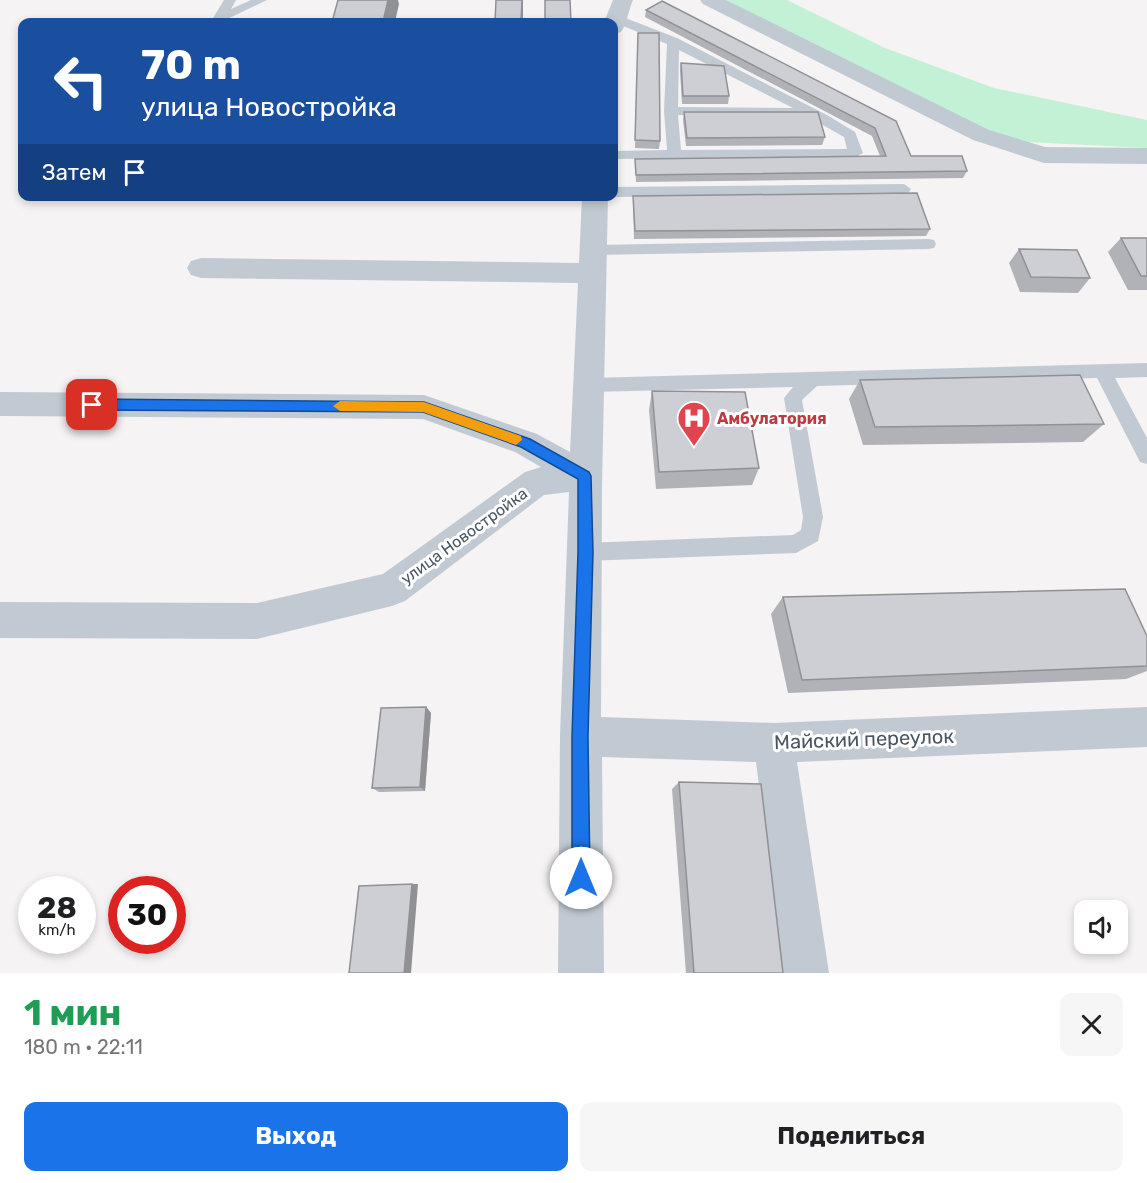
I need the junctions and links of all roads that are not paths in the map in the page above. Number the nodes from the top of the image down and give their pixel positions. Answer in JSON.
{"nodes":[{"id":1,"x":230,"y":0,"type":"edge"},
{"id":2,"x":261,"y":0,"type":"edge"},
{"id":3,"x":710,"y":0,"type":"edge"},
{"id":4,"x":617,"y":15,"type":"edge"},
{"id":5,"x":673,"y":41,"type":"junction"},
{"id":6,"x":671,"y":111,"type":"junction"},
{"id":7,"x":812,"y":112,"type":"junction"},
{"id":8,"x":618,"y":155,"type":"edge"},
{"id":9,"x":674,"y":156,"type":"junction"},
{"id":10,"x":1147,"y":156,"type":"edge"},
{"id":11,"x":904,"y":189,"type":"dead end"},
{"id":12,"x":618,"y":192,"type":"edge"},
{"id":13,"x":595,"y":201,"type":"edge"},
{"id":14,"x":928,"y":244,"type":"dead end"},
{"id":15,"x":592,"y":261,"type":"junction"},
{"id":16,"x":201,"y":268,"type":"dead end"},
{"id":17,"x":1147,"y":370,"type":"edge"},
{"id":18,"x":1102,"y":371,"type":"junction"},
{"id":19,"x":813,"y":379,"type":"junction"},
{"id":20,"x":590,"y":385,"type":"junction"},
{"id":21,"x":0,"y":404,"type":"edge"},
{"id":22,"x":1147,"y":456,"type":"edge"},
{"id":23,"x":585,"y":476,"type":"junction"},
{"id":24,"x":585,"y":552,"type":"junction"},
{"id":25,"x":0,"y":620,"type":"edge"},
{"id":26,"x":1147,"y":727,"type":"edge"},
{"id":27,"x":580,"y":736,"type":"junction"},
{"id":28,"x":774,"y":743,"type":"junction"},
{"id":29,"x":581,"y":973,"type":"edge"},
{"id":30,"x":806,"y":973,"type":"edge"}],
"edges":[{"from":1,"to":2,"type":"lane"},
{"from":3,"to":10,"type":"street"},
{"from":4,"to":5,"type":"lane"},
{"from":5,"to":6,"type":"lane"},
{"from":5,"to":7,"type":"lane"},
{"from":6,"to":7,"type":"lane"},
{"from":6,"to":9,"type":"lane"},
{"from":7,"to":9,"type":"lane"},
{"from":8,"to":9,"type":"lane"},
{"from":11,"to":12,"type":"lane"},
{"from":13,"to":15,"type":"street"},
{"from":14,"to":15,"type":"lane"},
{"from":15,"to":16,"type":"street"},
{"from":15,"to":20,"type":"street"},
{"from":17,"to":18,"type":"lane"},
{"from":18,"to":19,"type":"lane"},
{"from":18,"to":22,"type":"lane"},
{"from":19,"to":20,"type":"lane"},
{"from":19,"to":24,"type":"lane"},
{"from":20,"to":23,"type":"street"},
{"from":21,"to":23,"type":"street"},
{"from":23,"to":24,"type":"street"},
{"from":23,"to":25,"type":"street","name":"улица Новостройка"},
{"from":24,"to":27,"type":"street"},
{"from":26,"to":28,"type":"street","name":"Майский переулок"},
{"from":27,"to":28,"type":"street","name":"Майский переулок"},
{"from":27,"to":29,"type":"street"},
{"from":28,"to":30,"type":"street"}]}
